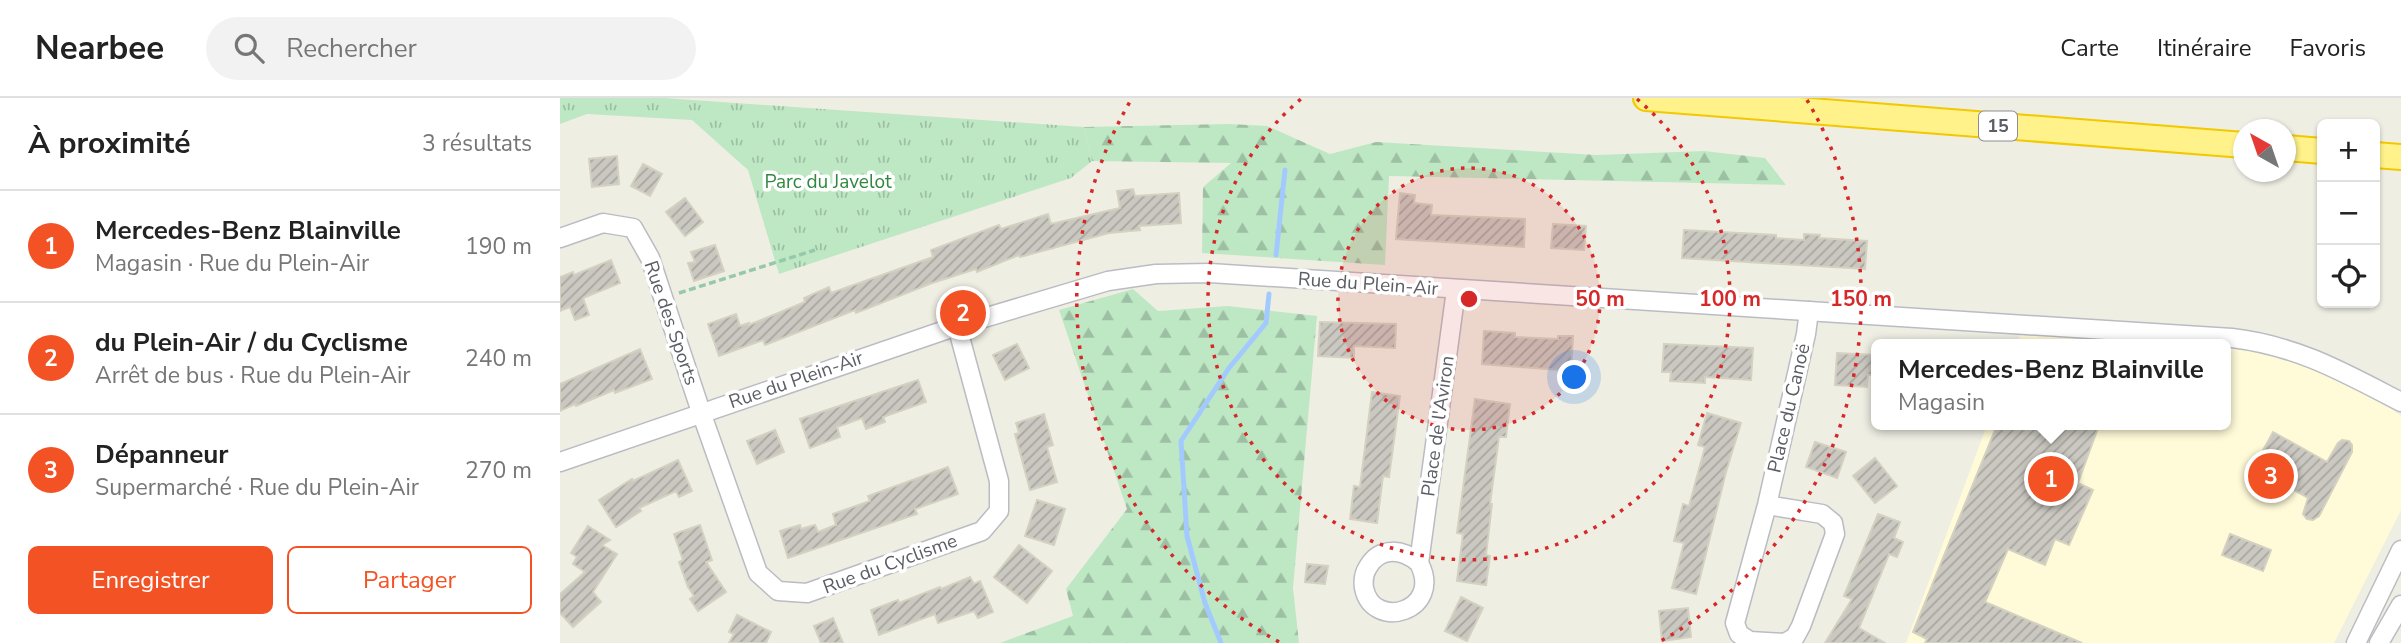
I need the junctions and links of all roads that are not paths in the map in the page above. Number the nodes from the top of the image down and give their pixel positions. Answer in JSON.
{"nodes":[{"id":1,"x":1646,"y":98,"type":"edge"},
{"id":2,"x":2233,"y":144,"type":"edge"},
{"id":3,"x":2296,"y":149,"type":"edge"},
{"id":4,"x":2317,"y":151,"type":"edge"},
{"id":5,"x":2380,"y":155,"type":"edge"},
{"id":6,"x":2401,"y":157,"type":"edge"},
{"id":7,"x":560,"y":238,"type":"edge"},
{"id":8,"x":1457,"y":289,"type":"junction"},
{"id":9,"x":1809,"y":311,"type":"junction"},
{"id":10,"x":957,"y":326,"type":"junction"},
{"id":11,"x":2401,"y":402,"type":"edge"},
{"id":12,"x":701,"y":412,"type":"junction"},
{"id":13,"x":560,"y":462,"type":"edge"},
{"id":14,"x":1767,"y":505,"type":"junction"},
{"id":15,"x":2401,"y":550,"type":"edge"},
{"id":16,"x":1419,"y":563,"type":"dead end"},
{"id":17,"x":2401,"y":606,"type":"edge"},
{"id":18,"x":2356,"y":643,"type":"edge"},
{"id":19,"x":2379,"y":643,"type":"edge"}],
"edges":[{"from":1,"to":2,"type":"highway","number":"15"},
{"from":3,"to":4,"type":"highway"},
{"from":5,"to":6,"type":"highway"},
{"from":7,"to":12,"type":"street","name":"Rue des Sports"},
{"from":8,"to":9,"type":"street","name":"Rue du Plein-Air"},
{"from":8,"to":10,"type":"street","name":"Rue du Plein-Air"},
{"from":8,"to":16,"type":"street","name":"Place de l'Aviron"},
{"from":9,"to":11,"type":"street","name":"Rue du Plein-Air"},
{"from":9,"to":14,"type":"street","name":"Place du Canoë"},
{"from":10,"to":12,"type":"street","name":"Rue du Plein-Air"},
{"from":10,"to":12,"type":"street","name":"Rue du Cyclisme"},
{"from":12,"to":13,"type":"street","name":"Rue du Plein-Air"},
{"from":14,"to":14,"type":"street","name":"Place du Canoë"},
{"from":15,"to":18,"type":"street"},
{"from":17,"to":19,"type":"street"}]}
